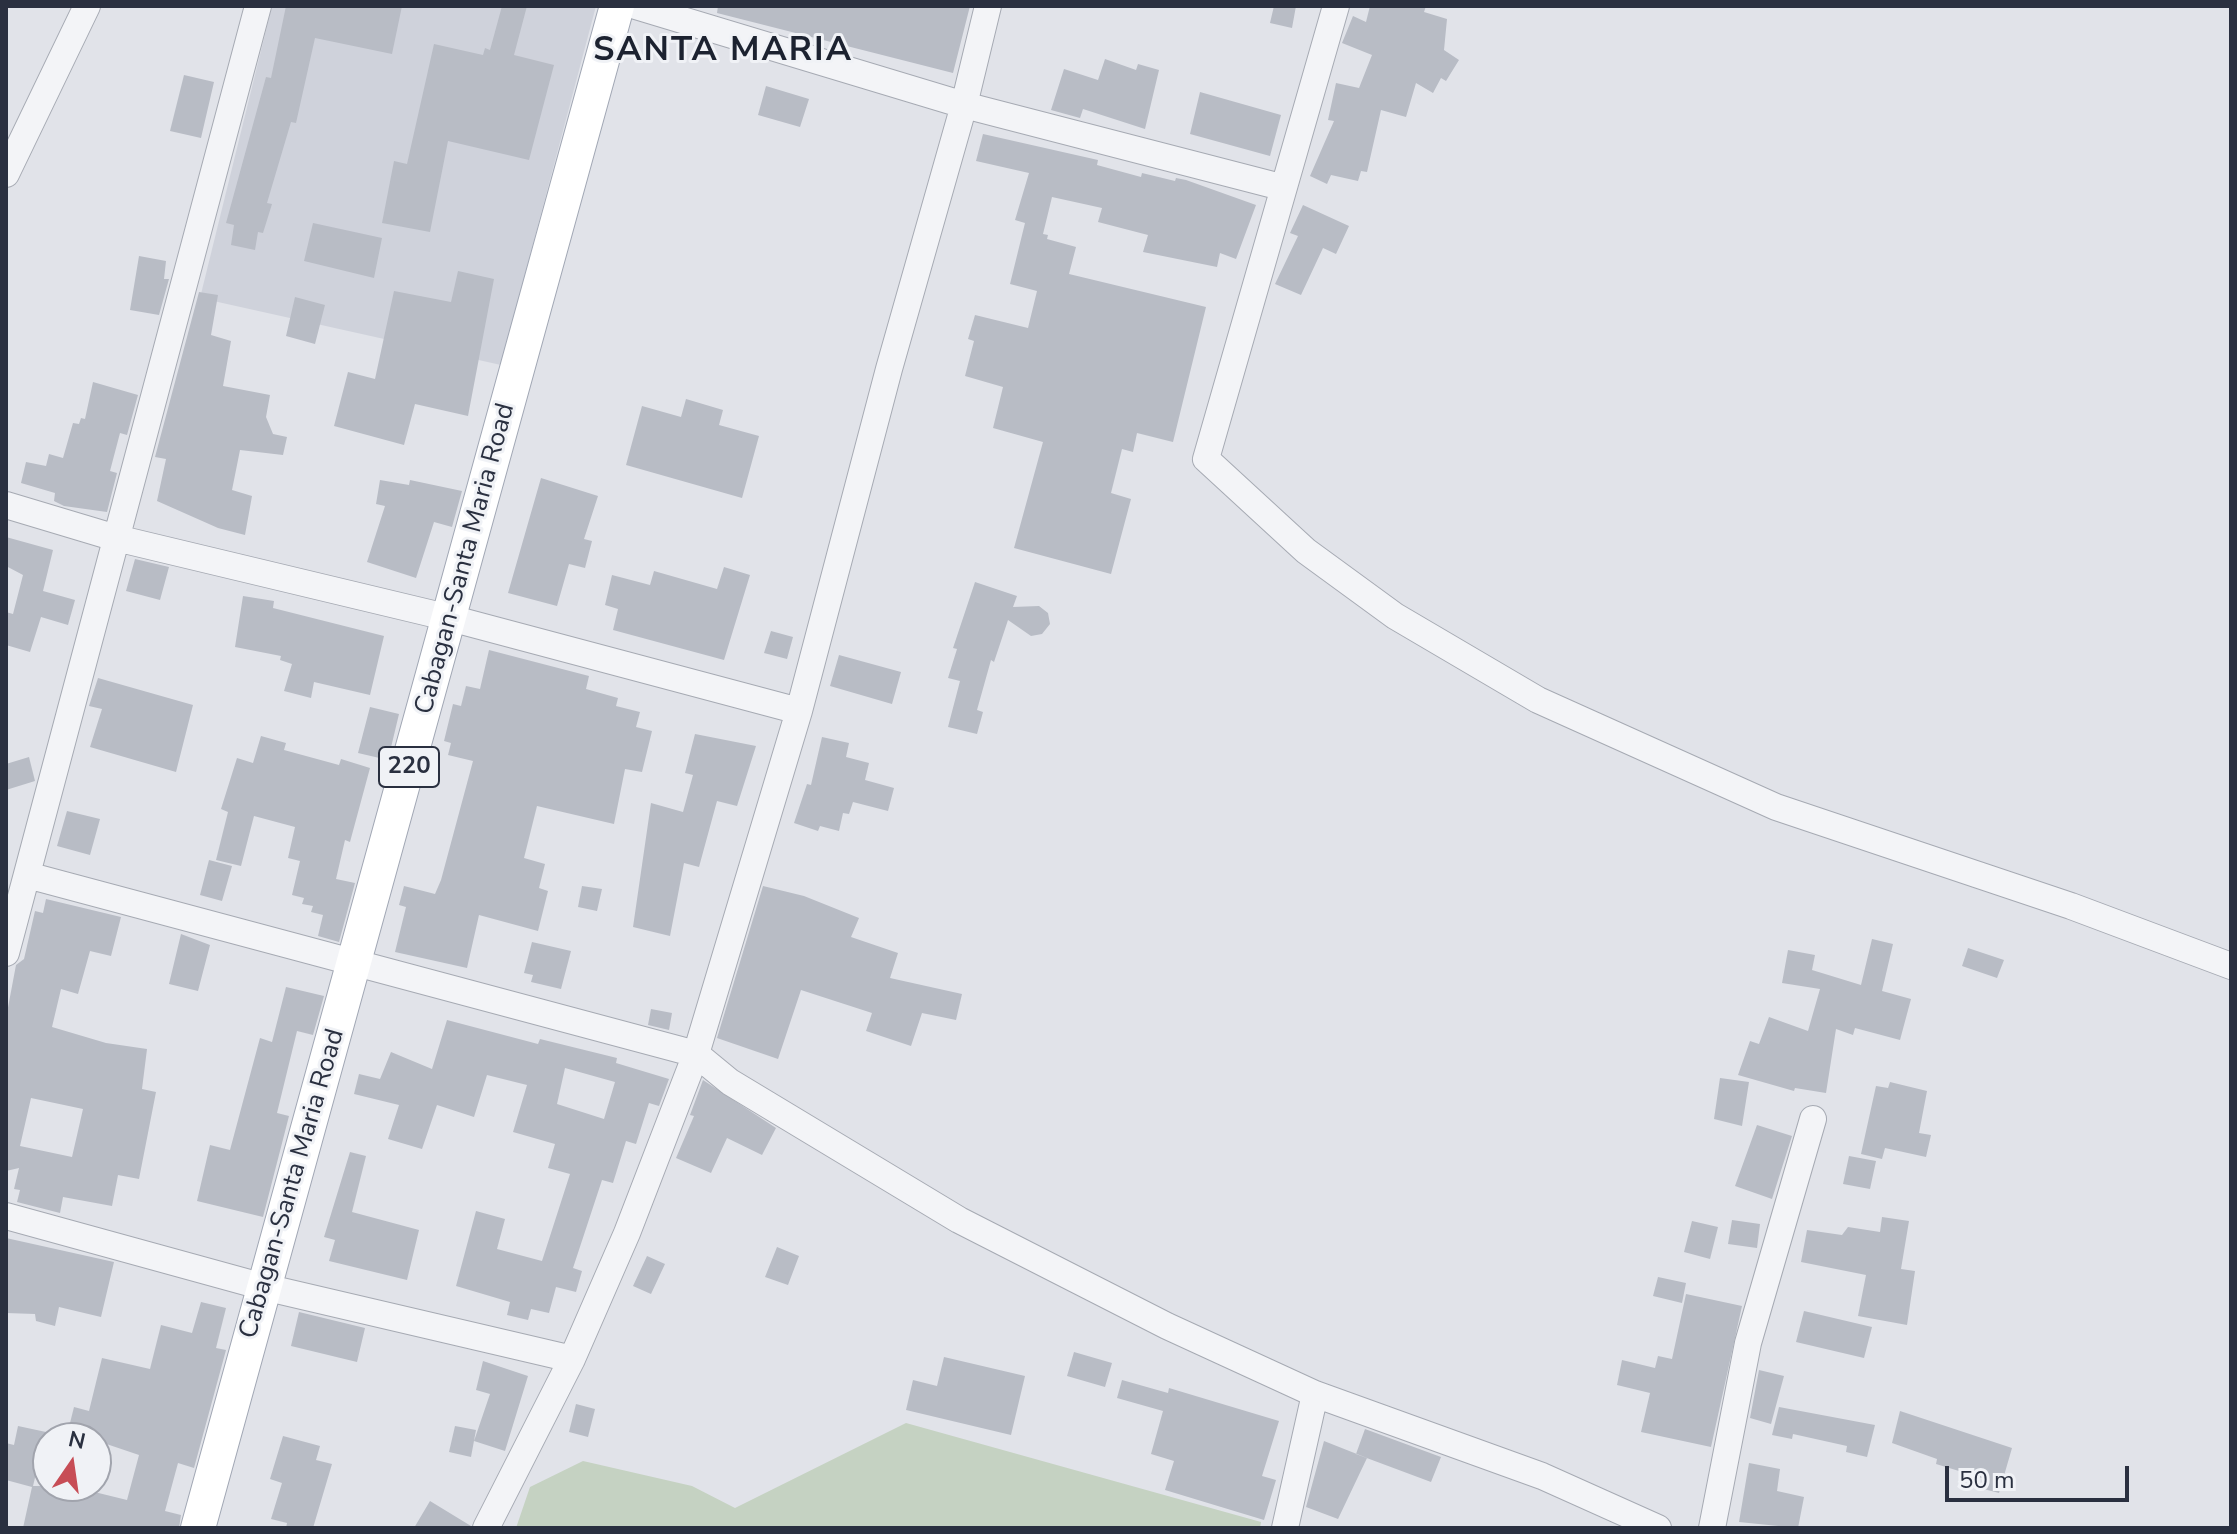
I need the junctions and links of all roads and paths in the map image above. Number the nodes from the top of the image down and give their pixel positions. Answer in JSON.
{"nodes":[{"id":1,"x":87,"y":6,"type":"edge"},
{"id":2,"x":258,"y":6,"type":"edge"},
{"id":3,"x":617,"y":6,"type":"edge"},
{"id":4,"x":636,"y":6,"type":"edge"},
{"id":5,"x":988,"y":6,"type":"edge"},
{"id":6,"x":1336,"y":6,"type":"edge"},
{"id":7,"x":964,"y":105,"type":"junction"},
{"id":8,"x":6,"y":174,"type":"edge"},
{"id":9,"x":1281,"y":187,"type":"junction"},
{"id":10,"x":6,"y":505,"type":"edge"},
{"id":11,"x":116,"y":538,"type":"junction"},
{"id":12,"x":450,"y":618,"type":"junction"},
{"id":13,"x":799,"y":711,"type":"junction"},
{"id":14,"x":27,"y":875,"type":"junction"},
{"id":15,"x":6,"y":953,"type":"edge"},
{"id":16,"x":354,"y":965,"type":"junction"},
{"id":17,"x":2231,"y":966,"type":"edge"},
{"id":18,"x":696,"y":1054,"type":"junction"},
{"id":19,"x":1813,"y":1119,"type":"dead end"},
{"id":20,"x":6,"y":1216,"type":"edge"},
{"id":21,"x":264,"y":1287,"type":"junction"},
{"id":22,"x":572,"y":1359,"type":"junction"},
{"id":23,"x":1315,"y":1394,"type":"junction"},
{"id":24,"x":198,"y":1528,"type":"edge"},
{"id":25,"x":486,"y":1528,"type":"edge"},
{"id":26,"x":1285,"y":1528,"type":"edge"},
{"id":27,"x":1658,"y":1528,"type":"edge"},
{"id":28,"x":1712,"y":1528,"type":"edge"}],
"edges":[{"from":1,"to":8,"type":"street"},
{"from":2,"to":11,"type":"street"},
{"from":3,"to":12,"type":"main road","name":"Cabagan-Santa Maria Road","number":"220"},
{"from":4,"to":7,"type":"street"},
{"from":5,"to":7,"type":"street"},
{"from":6,"to":9,"type":"street"},
{"from":7,"to":9,"type":"street"},
{"from":7,"to":13,"type":"street"},
{"from":9,"to":17,"type":"street"},
{"from":10,"to":11,"type":"street"},
{"from":11,"to":12,"type":"street"},
{"from":11,"to":14,"type":"street"},
{"from":12,"to":13,"type":"street"},
{"from":12,"to":16,"type":"main road","name":"Cabagan-Santa Maria Road","number":"220"},
{"from":13,"to":18,"type":"street"},
{"from":14,"to":15,"type":"street"},
{"from":14,"to":16,"type":"street"},
{"from":16,"to":18,"type":"street"},
{"from":16,"to":21,"type":"main road","name":"Cabagan-Santa Maria Road","number":"220"},
{"from":18,"to":22,"type":"street"},
{"from":18,"to":23,"type":"street"},
{"from":19,"to":28,"type":"street"},
{"from":20,"to":21,"type":"street"},
{"from":21,"to":22,"type":"street"},
{"from":21,"to":24,"type":"main road","name":"Cabagan-Santa Maria Road","number":"220"},
{"from":22,"to":25,"type":"street"},
{"from":23,"to":26,"type":"street"},
{"from":23,"to":27,"type":"street"}]}
